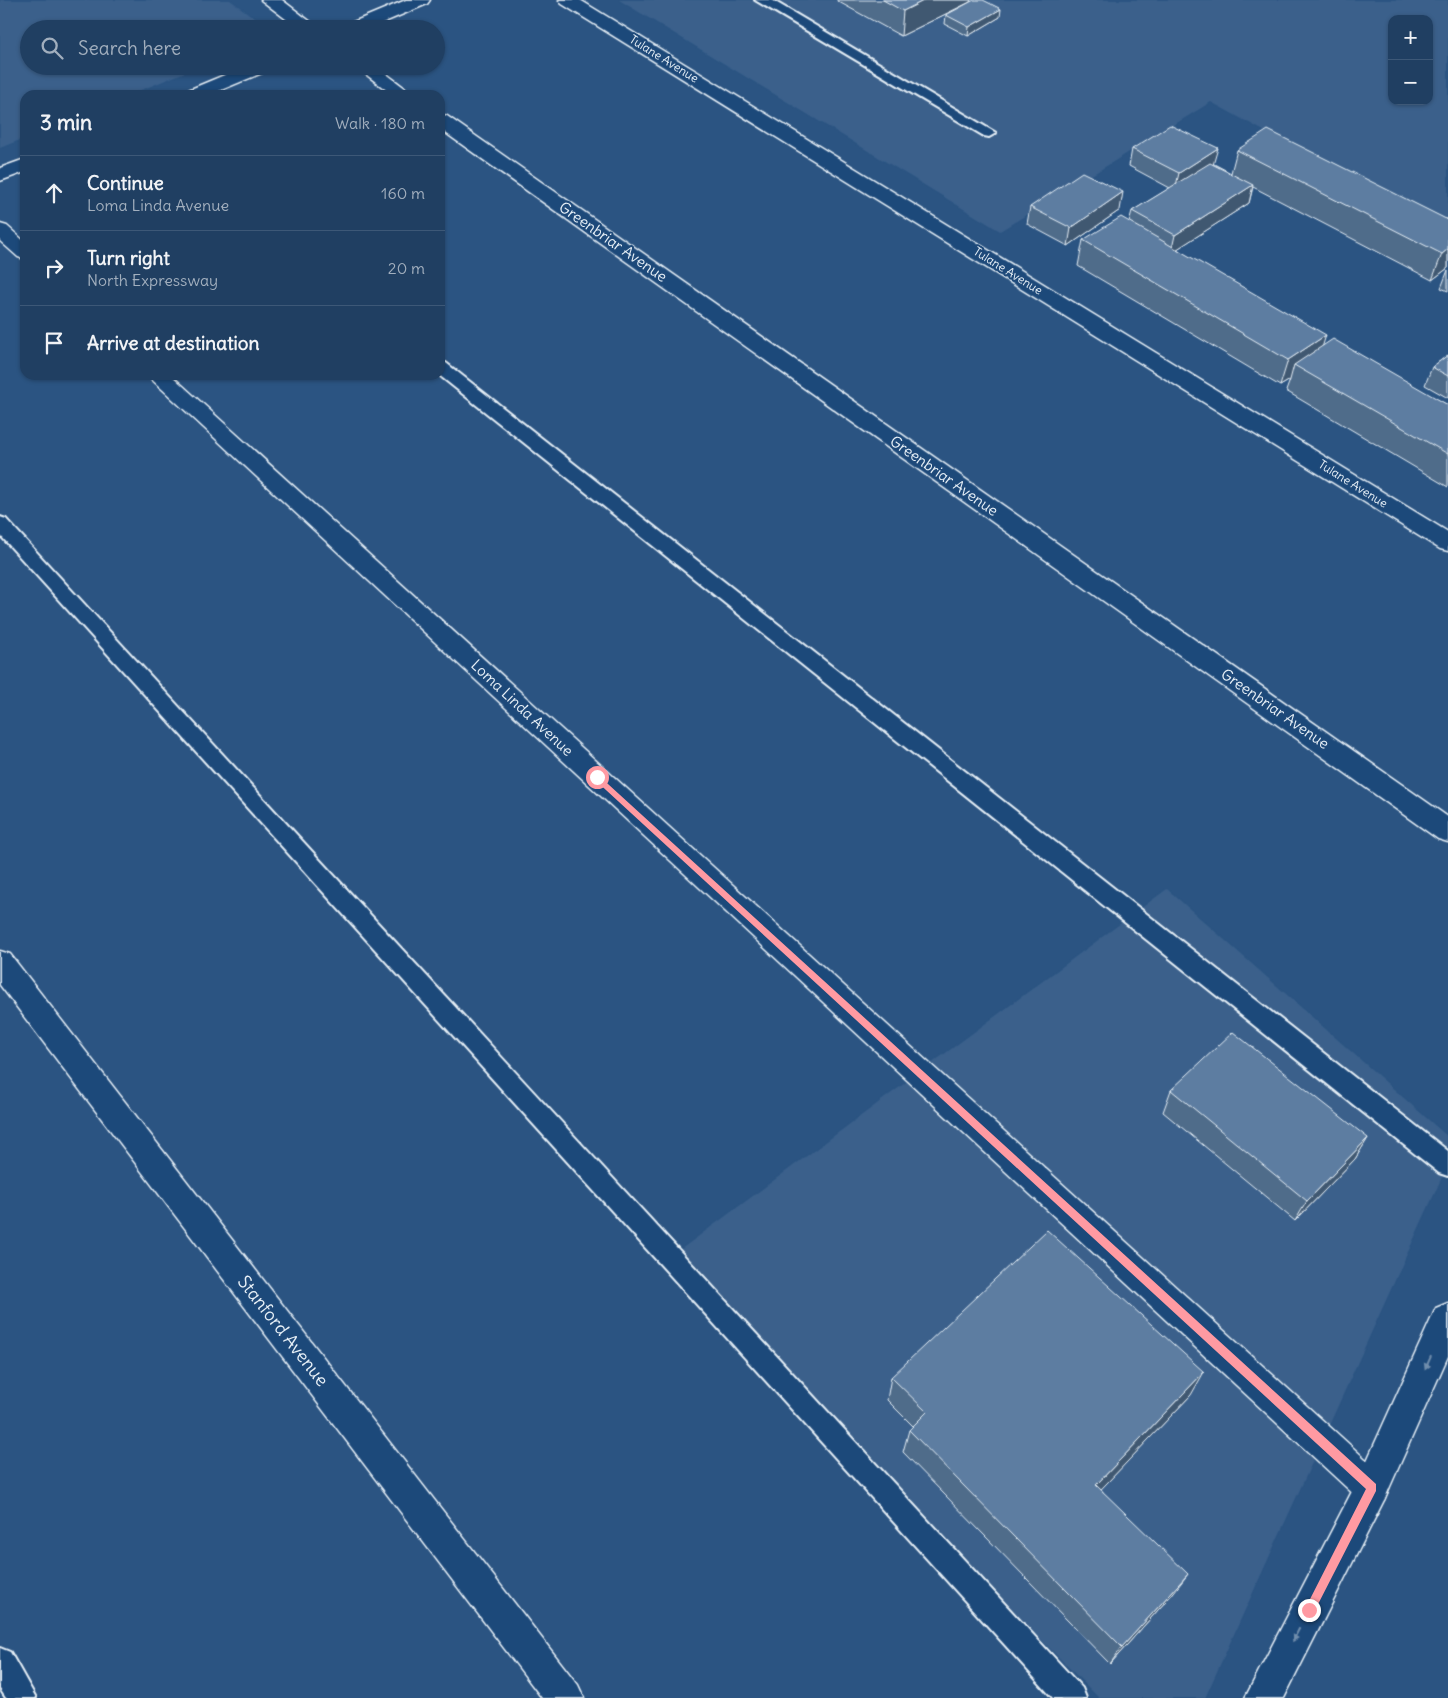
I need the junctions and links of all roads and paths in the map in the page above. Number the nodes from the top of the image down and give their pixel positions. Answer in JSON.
{"nodes":[{"id":1,"x":270,"y":0,"type":"edge"},
{"id":2,"x":421,"y":0,"type":"edge"},
{"id":3,"x":568,"y":0,"type":"edge"},
{"id":4,"x":762,"y":0,"type":"edge"},
{"id":5,"x":298,"y":20,"type":"edge"},
{"id":6,"x":373,"y":20,"type":"edge"},
{"id":7,"x":241,"y":75,"type":"edge"},
{"id":8,"x":377,"y":75,"type":"edge"},
{"id":9,"x":205,"y":90,"type":"edge"},
{"id":10,"x":398,"y":90,"type":"edge"},
{"id":11,"x":445,"y":124,"type":"edge"},
{"id":12,"x":989,"y":133,"type":"dead end"},
{"id":13,"x":20,"y":167,"type":"edge"},
{"id":14,"x":0,"y":175,"type":"edge"},
{"id":15,"x":0,"y":230,"type":"edge"},
{"id":16,"x":20,"y":248,"type":"edge"},
{"id":17,"x":445,"y":371,"type":"edge"},
{"id":18,"x":163,"y":380,"type":"edge"},
{"id":19,"x":0,"y":523,"type":"edge"},
{"id":20,"x":1448,"y":543,"type":"edge"},
{"id":21,"x":1448,"y":831,"type":"edge"},
{"id":22,"x":0,"y":963,"type":"edge"},
{"id":23,"x":1448,"y":1165,"type":"edge"},
{"id":24,"x":1448,"y":1319,"type":"edge"},
{"id":25,"x":1372,"y":1488,"type":"junction"},
{"id":26,"x":0,"y":1662,"type":"edge"},
{"id":27,"x":552,"y":1693,"type":"edge"},
{"id":28,"x":22,"y":1698,"type":"edge"},
{"id":29,"x":1072,"y":1698,"type":"edge"},
{"id":30,"x":1264,"y":1698,"type":"edge"}],
"edges":[{"from":1,"to":5,"type":"street"},
{"from":2,"to":6,"type":"street"},
{"from":3,"to":20,"type":"street","name":"Tulane Avenue"},
{"from":4,"to":12,"type":"lane"},
{"from":7,"to":9,"type":"street"},
{"from":8,"to":10,"type":"street"},
{"from":11,"to":21,"type":"street","name":"Greenbriar Avenue"},
{"from":13,"to":14,"type":"street"},
{"from":15,"to":16,"type":"street"},
{"from":17,"to":23,"type":"lane"},
{"from":18,"to":25,"type":"street","name":"Loma Linda Avenue"},
{"from":19,"to":29,"type":"lane"},
{"from":22,"to":27,"type":"street","name":"Stanford Avenue"},
{"from":24,"to":25,"type":"street","one_way":true},
{"from":25,"to":30,"type":"street","one_way":true},
{"from":26,"to":28,"type":"lane"}]}
